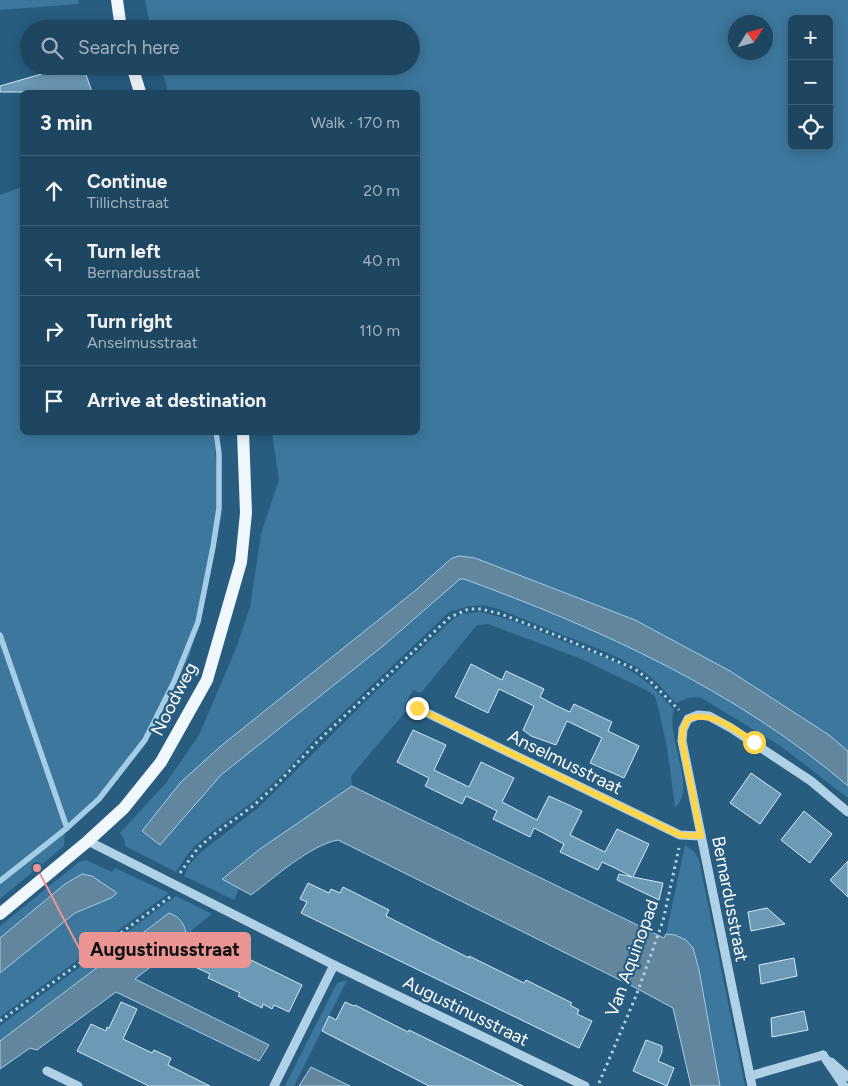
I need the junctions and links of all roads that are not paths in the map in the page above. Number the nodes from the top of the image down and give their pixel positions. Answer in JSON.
{"nodes":[{"id":1,"x":117,"y":0,"type":"edge"},
{"id":2,"x":119,"y":20,"type":"edge"},
{"id":3,"x":135,"y":75,"type":"edge"},
{"id":4,"x":139,"y":90,"type":"edge"},
{"id":5,"x":243,"y":435,"type":"edge"},
{"id":6,"x":417,"y":708,"type":"dead end"},
{"id":7,"x":848,"y":812,"type":"edge"},
{"id":8,"x":701,"y":836,"type":"junction"},
{"id":9,"x":88,"y":841,"type":"junction"},
{"id":10,"x":0,"y":914,"type":"edge"},
{"id":11,"x":334,"y":965,"type":"junction"},
{"id":12,"x":823,"y":1055,"type":"junction"},
{"id":13,"x":47,"y":1071,"type":"dead end"},
{"id":14,"x":750,"y":1076,"type":"junction"},
{"id":15,"x":848,"y":1077,"type":"edge"},
{"id":16,"x":78,"y":1086,"type":"edge"},
{"id":17,"x":274,"y":1086,"type":"edge"},
{"id":18,"x":585,"y":1086,"type":"edge"},
{"id":19,"x":752,"y":1086,"type":"edge"},
{"id":20,"x":844,"y":1086,"type":"edge"}],
"edges":[{"from":1,"to":2,"type":"main road"},
{"from":3,"to":4,"type":"main road"},
{"from":5,"to":9,"type":"main road","name":"Noodweg"},
{"from":6,"to":8,"type":"street","name":"Anselmusstraat"},
{"from":7,"to":8,"type":"street","name":"Bernardusstraat"},
{"from":8,"to":14,"type":"street","name":"Bernardusstraat"},
{"from":9,"to":10,"type":"main road","name":"Noodweg"},
{"from":9,"to":11,"type":"street","name":"Augustinusstraat"},
{"from":11,"to":17,"type":"street"},
{"from":11,"to":18,"type":"street","name":"Augustinusstraat"},
{"from":12,"to":14,"type":"street"},
{"from":12,"to":15,"type":"street"},
{"from":12,"to":20,"type":"street"},
{"from":13,"to":16,"type":"street"},
{"from":14,"to":19,"type":"street","name":"Bernardusstraat"}]}
